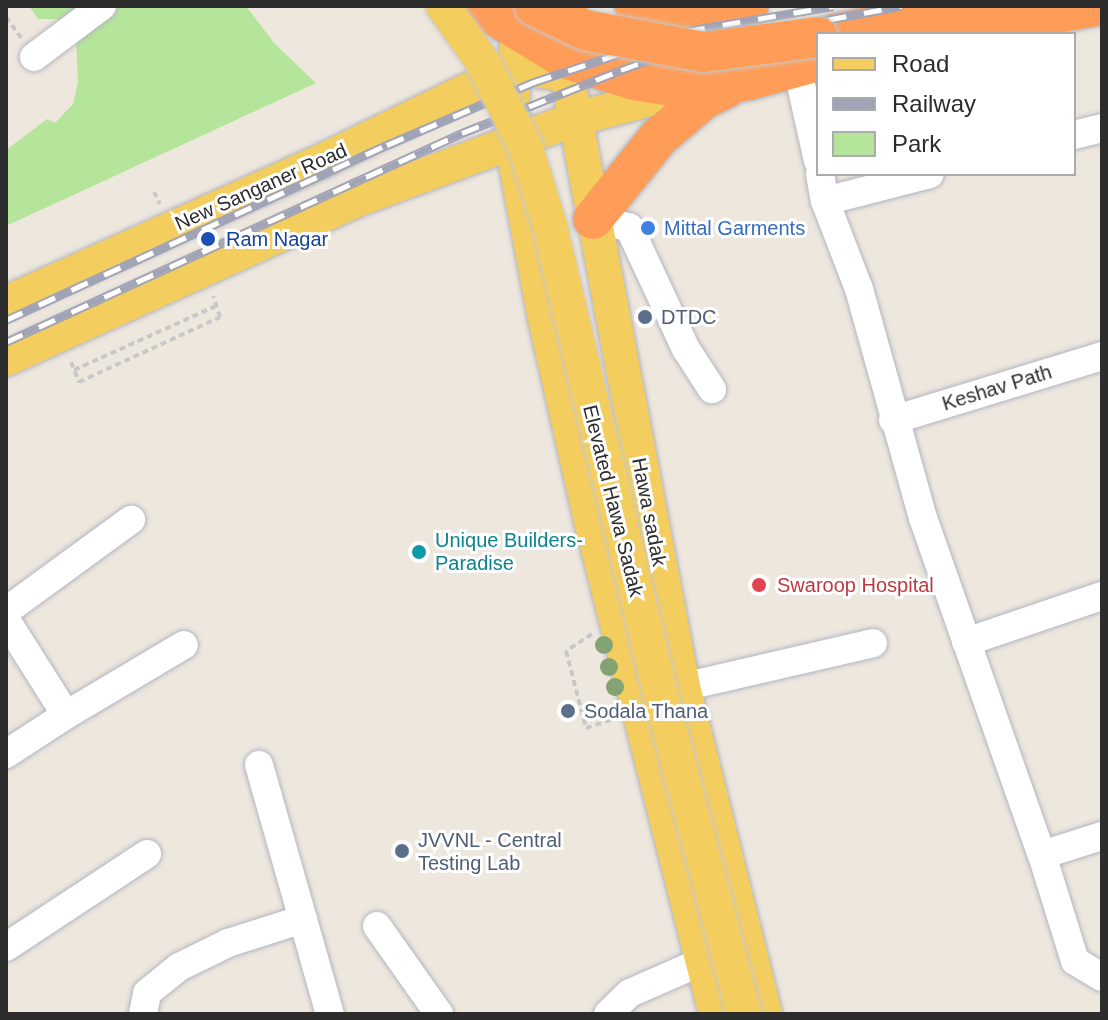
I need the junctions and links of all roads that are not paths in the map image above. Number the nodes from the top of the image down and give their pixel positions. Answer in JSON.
{"nodes":[{"id":1,"x":102,"y":6,"type":"edge"},
{"id":2,"x":443,"y":6,"type":"edge"},
{"id":3,"x":479,"y":6,"type":"edge"},
{"id":4,"x":570,"y":6,"type":"edge"},
{"id":5,"x":635,"y":6,"type":"edge"},
{"id":6,"x":748,"y":6,"type":"edge"},
{"id":7,"x":972,"y":6,"type":"edge"},
{"id":8,"x":1096,"y":6,"type":"edge"},
{"id":9,"x":524,"y":28,"type":"edge"},
{"id":10,"x":844,"y":32,"type":"edge"},
{"id":11,"x":947,"y":32,"type":"edge"},
{"id":12,"x":811,"y":55,"type":"edge"},
{"id":13,"x":34,"y":57,"type":"dead end"},
{"id":14,"x":565,"y":66,"type":"junction"},
{"id":15,"x":749,"y":80,"type":"junction"},
{"id":16,"x":690,"y":89,"type":"junction"},
{"id":17,"x":575,"y":119,"type":"junction"},
{"id":18,"x":1102,"y":128,"type":"edge"},
{"id":19,"x":816,"y":131,"type":"edge"},
{"id":20,"x":1076,"y":134,"type":"edge"},
{"id":21,"x":512,"y":144,"type":"junction"},
{"id":22,"x":913,"y":176,"type":"edge"},
{"id":23,"x":822,"y":187,"type":"edge"},
{"id":24,"x":593,"y":219,"type":"junction"},
{"id":25,"x":6,"y":303,"type":"edge"},
{"id":26,"x":1102,"y":356,"type":"edge"},
{"id":27,"x":6,"y":359,"type":"edge"},
{"id":28,"x":712,"y":389,"type":"dead end"},
{"id":29,"x":893,"y":420,"type":"junction"},
{"id":30,"x":131,"y":520,"type":"dead end"},
{"id":31,"x":1102,"y":596,"type":"edge"},
{"id":32,"x":6,"y":611,"type":"edge"},
{"id":33,"x":6,"y":620,"type":"edge"},
{"id":34,"x":966,"y":642,"type":"junction"},
{"id":35,"x":873,"y":643,"type":"dead end"},
{"id":36,"x":184,"y":645,"type":"dead end"},
{"id":37,"x":683,"y":687,"type":"junction"},
{"id":38,"x":66,"y":715,"type":"junction"},
{"id":39,"x":6,"y":754,"type":"edge"},
{"id":40,"x":259,"y":765,"type":"dead end"},
{"id":41,"x":1102,"y":836,"type":"edge"},
{"id":42,"x":147,"y":854,"type":"dead end"},
{"id":43,"x":1042,"y":855,"type":"junction"},
{"id":44,"x":303,"y":919,"type":"junction"},
{"id":45,"x":377,"y":926,"type":"dead end"},
{"id":46,"x":6,"y":947,"type":"edge"},
{"id":47,"x":701,"y":962,"type":"junction"},
{"id":48,"x":1102,"y":977,"type":"edge"},
{"id":49,"x":143,"y":1014,"type":"edge"},
{"id":50,"x":330,"y":1014,"type":"edge"},
{"id":51,"x":439,"y":1014,"type":"edge"},
{"id":52,"x":608,"y":1014,"type":"edge"},
{"id":53,"x":716,"y":1014,"type":"edge"},
{"id":54,"x":744,"y":1014,"type":"edge"},
{"id":55,"x":765,"y":1014,"type":"edge"}],
"edges":[{"from":1,"to":13,"type":"street"},
{"from":2,"to":54,"type":"main road","name":"Elevated Hawa Sadak","bridge":true},
{"from":3,"to":9,"type":"highway"},
{"from":4,"to":14,"type":"main road","name":"Hawa sadak"},
{"from":5,"to":6,"type":"highway"},
{"from":7,"to":10,"type":"highway"},
{"from":8,"to":11,"type":"highway"},
{"from":9,"to":12,"type":"highway","bridge":true},
{"from":9,"to":14,"type":"highway"},
{"from":9,"to":21,"type":"main road"},
{"from":9,"to":25,"type":"main road","name":"New Sanganer Road"},
{"from":12,"to":15,"type":"highway"},
{"from":12,"to":19,"type":"street"},
{"from":14,"to":16,"type":"highway"},
{"from":14,"to":17,"type":"main road","name":"Hawa sadak"},
{"from":15,"to":16,"type":"highway"},
{"from":15,"to":24,"type":"highway"},
{"from":16,"to":17,"type":"main road"},
{"from":17,"to":21,"type":"main road"},
{"from":17,"to":24,"type":"main road","name":"Hawa sadak"},
{"from":18,"to":20,"type":"street"},
{"from":21,"to":27,"type":"main road"},
{"from":21,"to":47,"type":"main road"},
{"from":22,"to":23,"type":"street"},
{"from":23,"to":29,"type":"street"},
{"from":24,"to":28,"type":"street"},
{"from":24,"to":37,"type":"main road","name":"Hawa sadak"},
{"from":26,"to":29,"type":"street","name":"Keshav Path"},
{"from":29,"to":34,"type":"street"},
{"from":30,"to":32,"type":"street"},
{"from":31,"to":34,"type":"street"},
{"from":33,"to":38,"type":"street"},
{"from":34,"to":43,"type":"street"},
{"from":35,"to":37,"type":"street"},
{"from":36,"to":38,"type":"street"},
{"from":37,"to":55,"type":"main road","name":"Hawa sadak"},
{"from":38,"to":39,"type":"street"},
{"from":40,"to":44,"type":"street"},
{"from":41,"to":43,"type":"street"},
{"from":42,"to":46,"type":"street"},
{"from":43,"to":48,"type":"street"},
{"from":44,"to":49,"type":"street"},
{"from":44,"to":50,"type":"street"},
{"from":45,"to":51,"type":"street"},
{"from":47,"to":52,"type":"street"},
{"from":47,"to":53,"type":"main road"}]}
